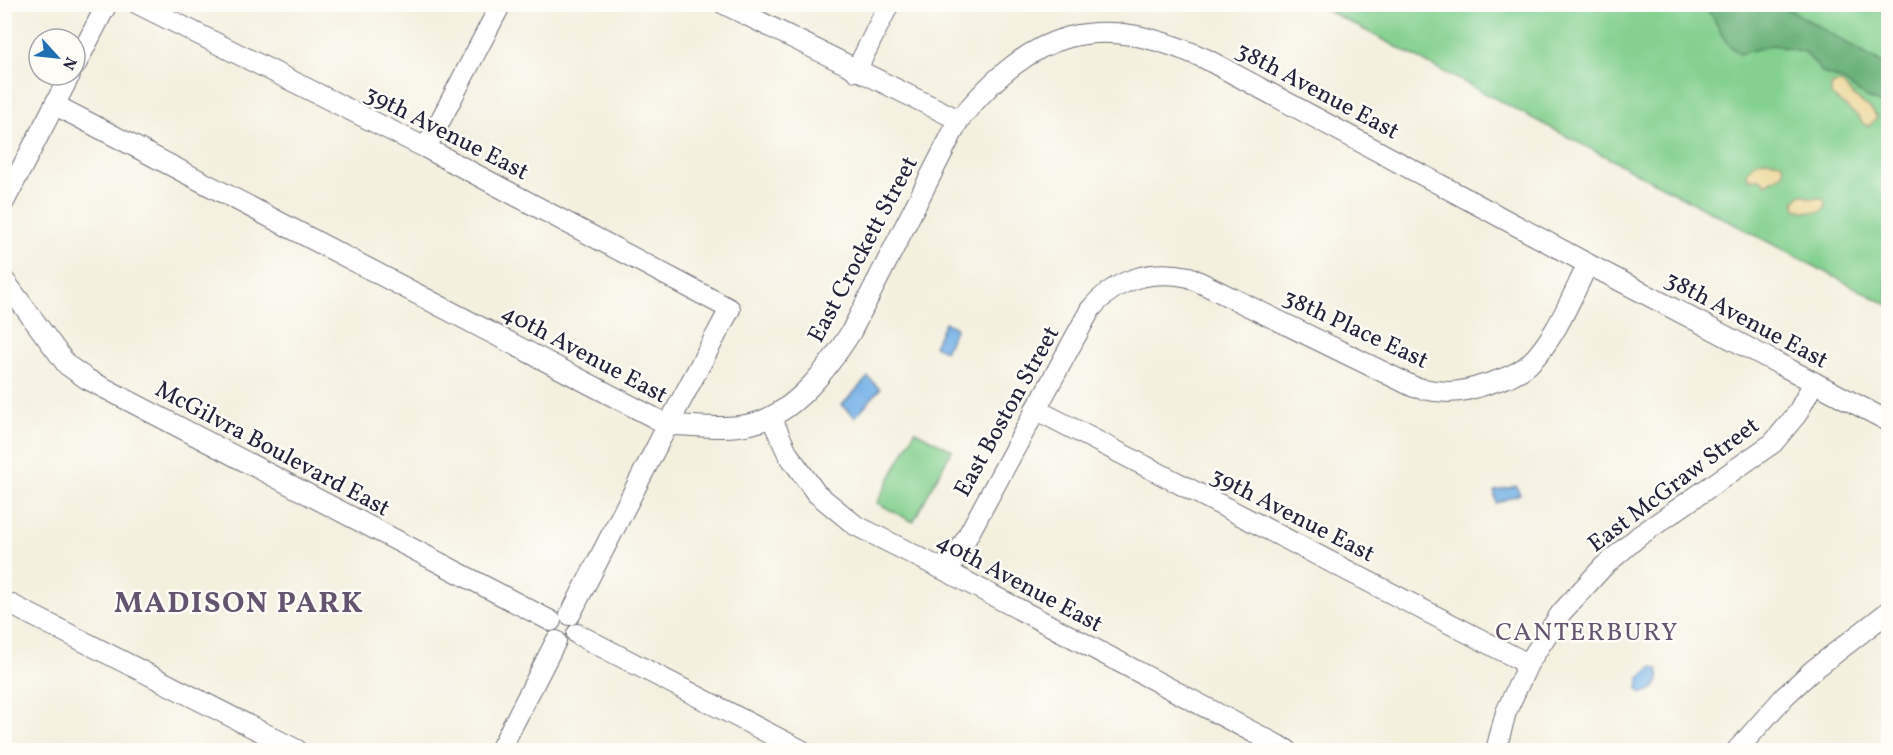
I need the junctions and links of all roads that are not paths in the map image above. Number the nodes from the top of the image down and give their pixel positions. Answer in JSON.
{"nodes":[{"id":1,"x":107,"y":4,"type":"edge"},
{"id":2,"x":138,"y":4,"type":"edge"},
{"id":3,"x":501,"y":4,"type":"edge"},
{"id":4,"x":724,"y":4,"type":"edge"},
{"id":5,"x":889,"y":4,"type":"edge"},
{"id":6,"x":87,"y":43,"type":"edge"},
{"id":7,"x":856,"y":71,"type":"junction"},
{"id":8,"x":64,"y":87,"type":"edge"},
{"id":9,"x":55,"y":105,"type":"junction"},
{"id":10,"x":959,"y":120,"type":"junction"},
{"id":11,"x":426,"y":148,"type":"junction"},
{"id":12,"x":4,"y":202,"type":"edge"},
{"id":13,"x":1588,"y":264,"type":"junction"},
{"id":14,"x":4,"y":280,"type":"edge"},
{"id":15,"x":1121,"y":285,"type":"joint"},
{"id":16,"x":1814,"y":382,"type":"junction"},
{"id":17,"x":1035,"y":409,"type":"junction"},
{"id":18,"x":771,"y":417,"type":"junction"},
{"id":19,"x":1888,"y":421,"type":"edge"},
{"id":20,"x":668,"y":425,"type":"junction"},
{"id":21,"x":948,"y":572,"type":"junction"},
{"id":22,"x":4,"y":601,"type":"edge"},
{"id":23,"x":1888,"y":612,"type":"edge"},
{"id":24,"x":570,"y":615,"type":"junction"},
{"id":25,"x":550,"y":621,"type":"junction"},
{"id":26,"x":577,"y":634,"type":"junction"},
{"id":27,"x":556,"y":641,"type":"junction"},
{"id":28,"x":1528,"y":664,"type":"junction"},
{"id":29,"x":297,"y":750,"type":"edge"},
{"id":30,"x":500,"y":750,"type":"edge"},
{"id":31,"x":801,"y":750,"type":"edge"},
{"id":32,"x":1287,"y":750,"type":"edge"},
{"id":33,"x":1496,"y":750,"type":"edge"},
{"id":34,"x":1737,"y":750,"type":"edge"}],
"edges":[{"from":1,"to":6,"type":"street"},
{"from":2,"to":11,"type":"street","name":"39th Avenue East"},
{"from":3,"to":11,"type":"street"},
{"from":4,"to":7,"type":"street"},
{"from":5,"to":7,"type":"street"},
{"from":7,"to":10,"type":"street"},
{"from":8,"to":9,"type":"street"},
{"from":9,"to":12,"type":"street"},
{"from":9,"to":20,"type":"street","name":"40th Avenue East"},
{"from":10,"to":13,"type":"street","name":"38th Avenue East"},
{"from":10,"to":18,"type":"street","name":"East Crockett Street"},
{"from":11,"to":20,"type":"street","name":"39th Avenue East"},
{"from":13,"to":15,"type":"street","name":"38th Place East"},
{"from":13,"to":16,"type":"street","name":"38th Avenue East"},
{"from":14,"to":25,"type":"street","name":"McGilvra Boulevard East"},
{"from":15,"to":17,"type":"street","name":"East Boston Street"},
{"from":16,"to":19,"type":"street","name":"38th Avenue East"},
{"from":16,"to":28,"type":"street","name":"East McGraw Street"},
{"from":17,"to":21,"type":"street","name":"East Boston Street"},
{"from":17,"to":28,"type":"street","name":"39th Avenue East"},
{"from":18,"to":20,"type":"street","name":"40th Avenue East"},
{"from":18,"to":21,"type":"street","name":"40th Avenue East"},
{"from":20,"to":24,"type":"street"},
{"from":21,"to":32,"type":"street","name":"40th Avenue East"},
{"from":22,"to":29,"type":"street"},
{"from":23,"to":34,"type":"street"},
{"from":24,"to":25,"type":"street"},
{"from":24,"to":26,"type":"street"},
{"from":25,"to":27,"type":"street"},
{"from":26,"to":27,"type":"street"},
{"from":26,"to":31,"type":"street"},
{"from":27,"to":30,"type":"street"},
{"from":28,"to":33,"type":"street","name":"East McGraw Street"}]}
